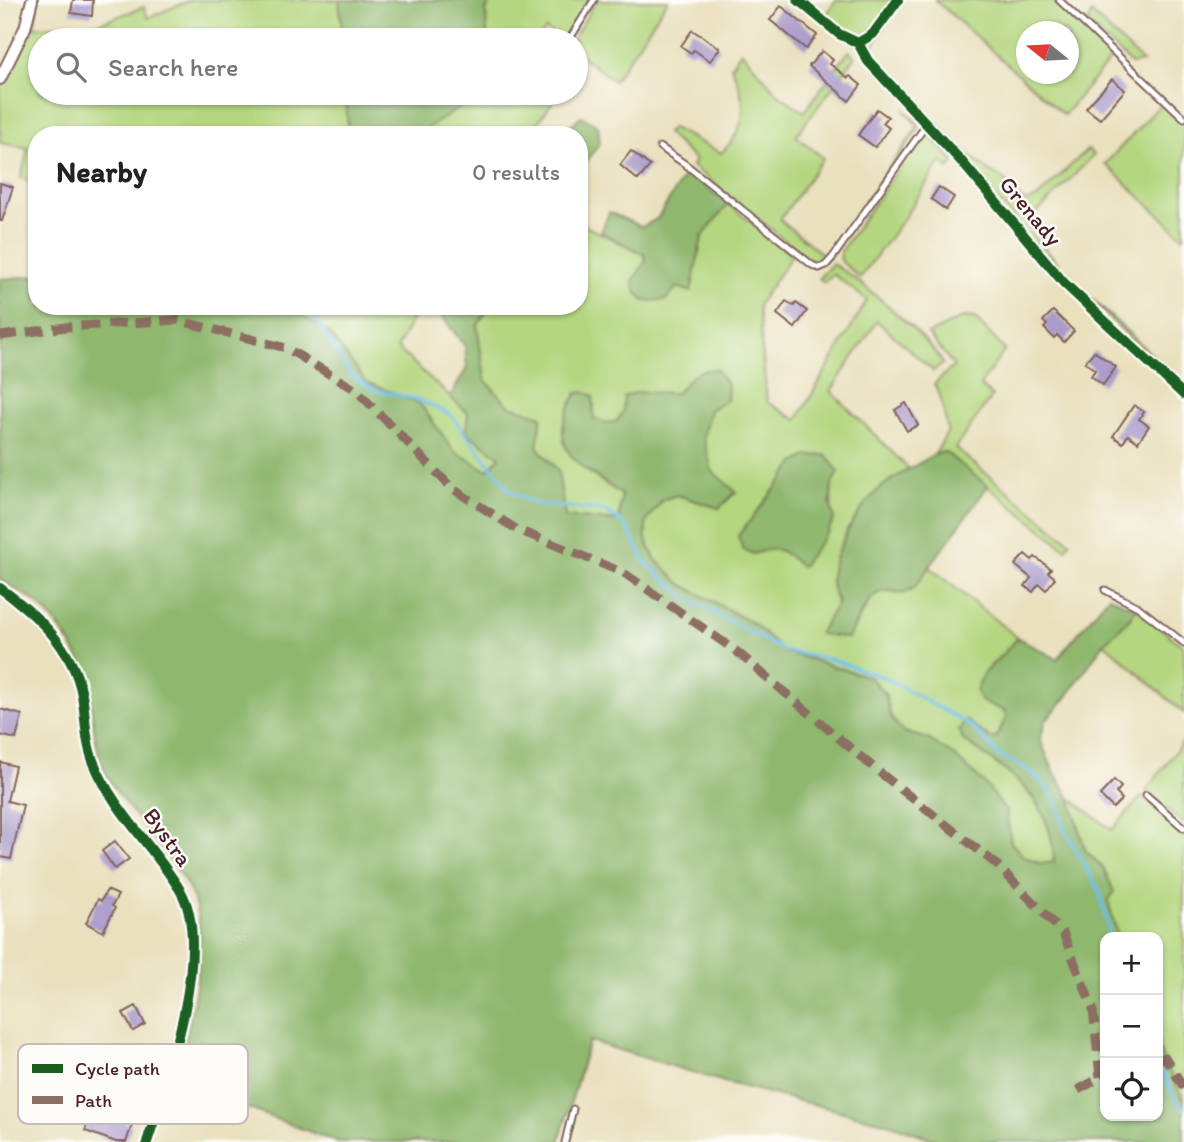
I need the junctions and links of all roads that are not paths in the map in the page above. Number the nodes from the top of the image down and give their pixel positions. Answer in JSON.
{"nodes":[{"id":1,"x":32,"y":0,"type":"edge"},
{"id":2,"x":594,"y":0,"type":"edge"},
{"id":3,"x":798,"y":0,"type":"edge"},
{"id":4,"x":898,"y":0,"type":"edge"},
{"id":5,"x":1059,"y":0,"type":"edge"},
{"id":6,"x":576,"y":28,"type":"edge"},
{"id":7,"x":858,"y":43,"type":"junction"},
{"id":8,"x":0,"y":79,"type":"edge"},
{"id":9,"x":1184,"y":118,"type":"edge"},
{"id":10,"x":926,"y":125,"type":"junction"},
{"id":11,"x":660,"y":147,"type":"dead end"},
{"id":12,"x":1184,"y":395,"type":"edge"},
{"id":13,"x":0,"y":588,"type":"edge"},
{"id":14,"x":1105,"y":590,"type":"dead end"},
{"id":15,"x":1184,"y":643,"type":"edge"},
{"id":16,"x":1146,"y":795,"type":"dead end"},
{"id":17,"x":1184,"y":828,"type":"edge"},
{"id":18,"x":176,"y":1044,"type":"edge"},
{"id":19,"x":573,"y":1110,"type":"dead end"},
{"id":20,"x":153,"y":1124,"type":"edge"},
{"id":21,"x":147,"y":1142,"type":"edge"},
{"id":22,"x":565,"y":1142,"type":"edge"}],
"edges":[{"from":1,"to":8,"type":"street"},
{"from":2,"to":6,"type":"lane"},
{"from":3,"to":7,"type":"street"},
{"from":4,"to":7,"type":"street"},
{"from":5,"to":9,"type":"lane"},
{"from":7,"to":10,"type":"street","name":"Grenady"},
{"from":10,"to":11,"type":"lane"},
{"from":10,"to":12,"type":"street","name":"Grenady"},
{"from":13,"to":18,"type":"street","name":"Bystra"},
{"from":14,"to":15,"type":"lane"},
{"from":16,"to":17,"type":"lane"},
{"from":19,"to":22,"type":"lane"},
{"from":20,"to":21,"type":"street","name":"Bystra"}]}
